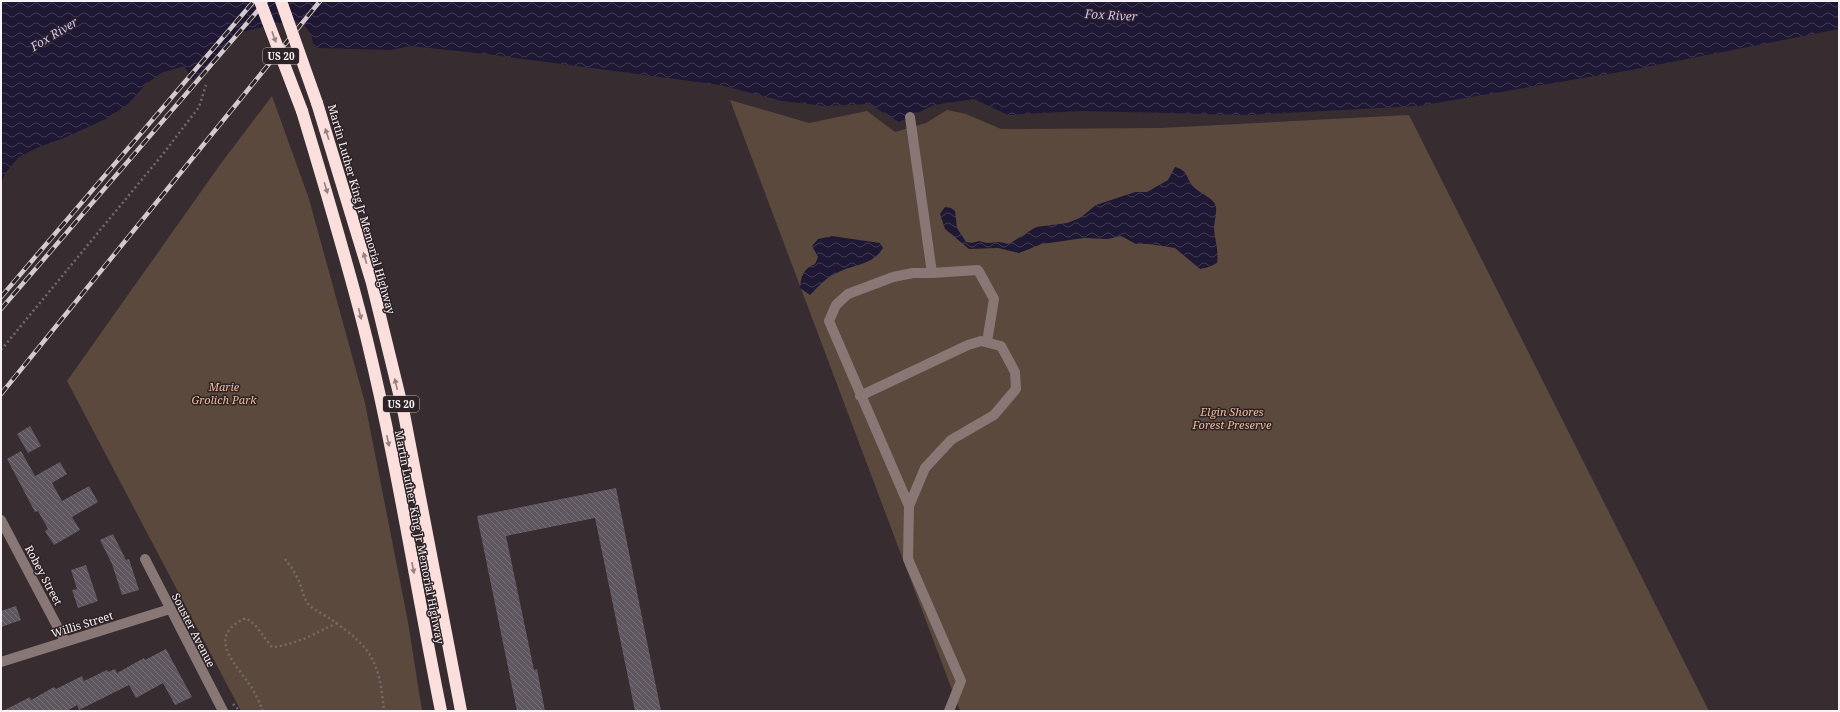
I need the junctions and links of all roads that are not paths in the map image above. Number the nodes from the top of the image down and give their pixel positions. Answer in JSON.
{"nodes":[{"id":1,"x":260,"y":1,"type":"edge"},
{"id":2,"x":282,"y":1,"type":"edge"},
{"id":3,"x":910,"y":116,"type":"dead end"},
{"id":4,"x":932,"y":273,"type":"junction"},
{"id":5,"x":987,"y":342,"type":"junction"},
{"id":6,"x":860,"y":396,"type":"junction"},
{"id":7,"x":909,"y":506,"type":"junction"},
{"id":8,"x":1,"y":520,"type":"edge"},
{"id":9,"x":145,"y":559,"type":"dead end"},
{"id":10,"x":170,"y":609,"type":"junction"},
{"id":11,"x":65,"y":641,"type":"junction"},
{"id":12,"x":450,"y":657,"type":"junction"},
{"id":13,"x":1,"y":662,"type":"edge"},
{"id":14,"x":223,"y":711,"type":"edge"},
{"id":15,"x":439,"y":711,"type":"edge"},
{"id":16,"x":461,"y":711,"type":"edge"},
{"id":17,"x":465,"y":711,"type":"edge"},
{"id":18,"x":949,"y":711,"type":"edge"}],
"edges":[{"from":1,"to":15,"type":"highway","name":"Martin Luther King Jr Memorial Highway","number":"US 20","one_way":true,"bridge":true},
{"from":12,"to":2,"type":"highway","name":"Martin Luther King Jr Memorial Highway","number":"US 20","one_way":true,"bridge":true},
{"from":3,"to":4,"type":"street"},
{"from":4,"to":5,"type":"street"},
{"from":4,"to":6,"type":"street"},
{"from":5,"to":6,"type":"street"},
{"from":5,"to":7,"type":"street"},
{"from":6,"to":7,"type":"street"},
{"from":7,"to":18,"type":"street"},
{"from":8,"to":11,"type":"street","name":"Robey Street"},
{"from":9,"to":10,"type":"street","name":"Souster Avenue"},
{"from":10,"to":11,"type":"street","name":"Willis Street"},
{"from":10,"to":14,"type":"street","name":"Souster Avenue"},
{"from":11,"to":13,"type":"street","name":"Willis Street"},
{"from":12,"to":16,"type":"highway","name":"Martin Luther King Jr Memorial Highway","number":"US 20"},
{"from":12,"to":17,"type":"highway"}]}
